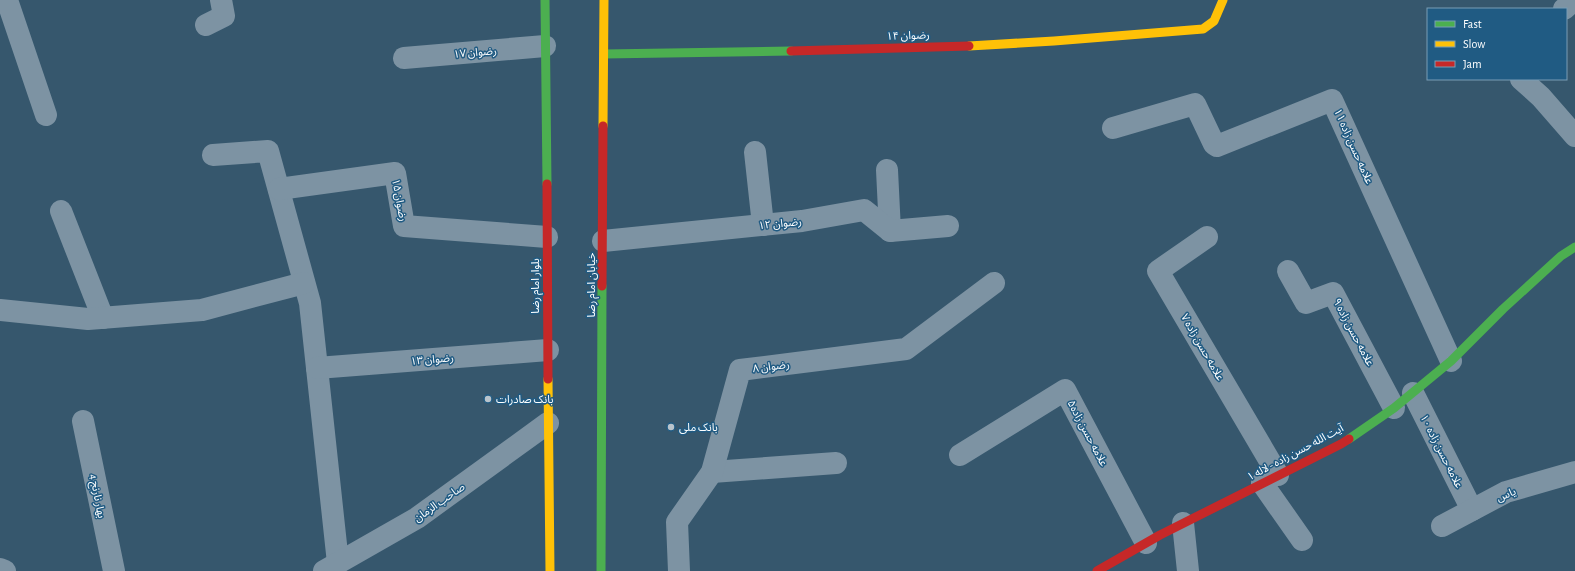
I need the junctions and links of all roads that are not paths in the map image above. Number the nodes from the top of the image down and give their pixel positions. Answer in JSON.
{"nodes":[{"id":1,"x":7,"y":0,"type":"edge"},
{"id":2,"x":221,"y":0,"type":"edge"},
{"id":3,"x":545,"y":0,"type":"edge"},
{"id":4,"x":604,"y":0,"type":"edge"},
{"id":5,"x":1223,"y":0,"type":"edge"},
{"id":6,"x":1574,"y":0,"type":"edge"},
{"id":7,"x":1565,"y":8,"type":"edge"},
{"id":8,"x":206,"y":25,"type":"dead end"},
{"id":9,"x":545,"y":46,"type":"junction"},
{"id":10,"x":604,"y":54,"type":"junction"},
{"id":11,"x":404,"y":58,"type":"dead end"},
{"id":12,"x":1522,"y":80,"type":"edge"},
{"id":13,"x":46,"y":115,"type":"dead end"},
{"id":14,"x":1114,"y":128,"type":"dead end"},
{"id":15,"x":1575,"y":136,"type":"edge"},
{"id":16,"x":755,"y":152,"type":"dead end"},
{"id":17,"x":213,"y":155,"type":"dead end"},
{"id":18,"x":888,"y":170,"type":"dead end"},
{"id":19,"x":279,"y":189,"type":"junction"},
{"id":20,"x":62,"y":211,"type":"dead end"},
{"id":21,"x":763,"y":225,"type":"junction"},
{"id":22,"x":948,"y":226,"type":"dead end"},
{"id":23,"x":890,"y":231,"type":"junction"},
{"id":24,"x":547,"y":237,"type":"junction"},
{"id":25,"x":1207,"y":237,"type":"dead end"},
{"id":26,"x":603,"y":241,"type":"junction"},
{"id":27,"x":1575,"y":247,"type":"edge"},
{"id":28,"x":1288,"y":271,"type":"dead end"},
{"id":29,"x":304,"y":283,"type":"junction"},
{"id":30,"x":994,"y":283,"type":"dead end"},
{"id":31,"x":0,"y":310,"type":"edge"},
{"id":32,"x":103,"y":318,"type":"junction"},
{"id":33,"x":548,"y":350,"type":"junction"},
{"id":34,"x":1451,"y":361,"type":"junction"},
{"id":35,"x":317,"y":368,"type":"junction"},
{"id":36,"x":1413,"y":393,"type":"junction"},
{"id":37,"x":1394,"y":408,"type":"junction"},
{"id":38,"x":83,"y":421,"type":"dead end"},
{"id":39,"x":548,"y":424,"type":"junction"},
{"id":40,"x":960,"y":455,"type":"dead end"},
{"id":41,"x":836,"y":464,"type":"dead end"},
{"id":42,"x":712,"y":472,"type":"junction"},
{"id":43,"x":1575,"y":472,"type":"edge"},
{"id":44,"x":1270,"y":479,"type":"junction"},
{"id":45,"x":1472,"y":510,"type":"junction"},
{"id":46,"x":1183,"y":523,"type":"junction"},
{"id":47,"x":1442,"y":526,"type":"dead end"},
{"id":48,"x":1302,"y":540,"type":"dead end"},
{"id":49,"x":1146,"y":543,"type":"junction"},
{"id":50,"x":331,"y":567,"type":"edge"},
{"id":51,"x":0,"y":569,"type":"edge"},
{"id":52,"x":5,"y":571,"type":"edge"},
{"id":53,"x":114,"y":571,"type":"edge"},
{"id":54,"x":550,"y":571,"type":"edge"},
{"id":55,"x":601,"y":571,"type":"edge"},
{"id":56,"x":680,"y":571,"type":"edge"},
{"id":57,"x":1097,"y":571,"type":"edge"},
{"id":58,"x":1188,"y":571,"type":"edge"}],
"edges":[{"from":1,"to":13,"type":"street"},
{"from":2,"to":8,"type":"street"},
{"from":3,"to":9,"type":"street","name":"بلوار امام رضا"},
{"from":4,"to":10,"type":"street","name":"خیابان امام رضا"},
{"from":5,"to":10,"type":"street","name":"رضوان ۱۴"},
{"from":6,"to":7,"type":"street"},
{"from":9,"to":11,"type":"street","name":"رضوان ۱۷"},
{"from":9,"to":24,"type":"street","name":"بلوار امام رضا"},
{"from":10,"to":26,"type":"street","name":"خیابان امام رضا"},
{"from":12,"to":15,"type":"street"},
{"from":14,"to":34,"type":"street","name":"علامه حسن زاده ۱۱"},
{"from":16,"to":21,"type":"street"},
{"from":17,"to":19,"type":"street"},
{"from":18,"to":23,"type":"street"},
{"from":19,"to":24,"type":"street","name":"رضوان ۱۵"},
{"from":19,"to":29,"type":"street"},
{"from":20,"to":32,"type":"street"},
{"from":21,"to":23,"type":"street","name":"رضوان ۱۲"},
{"from":21,"to":26,"type":"street","name":"رضوان ۱۲"},
{"from":22,"to":23,"type":"street"},
{"from":24,"to":33,"type":"street","name":"بلوار امام رضا"},
{"from":25,"to":44,"type":"street","name":"علامه حسن زاده ۷"},
{"from":26,"to":55,"type":"street","name":"خیابان امام رضا"},
{"from":27,"to":34,"type":"street","name":"آیت الله حسن زاده - لاله ۱"},
{"from":28,"to":37,"type":"street","name":"علامه حسن زاده ۹"},
{"from":29,"to":32,"type":"street"},
{"from":29,"to":35,"type":"street"},
{"from":30,"to":42,"type":"street","name":"رضوان ۸"},
{"from":31,"to":32,"type":"street"},
{"from":33,"to":35,"type":"street","name":"رضوان ۱۳"},
{"from":33,"to":39,"type":"street","name":"بلوار امام رضا"},
{"from":34,"to":36,"type":"street","name":"آیت الله حسن زاده - لاله ۱"},
{"from":35,"to":50,"type":"street"},
{"from":36,"to":37,"type":"street","name":"آیت الله حسن زاده - لاله ۱"},
{"from":36,"to":45,"type":"street","name":"علامه حسن زاده ۱۰"},
{"from":37,"to":44,"type":"street","name":"آیت الله حسن زاده - لاله ۱"},
{"from":38,"to":53,"type":"street","name":"بهار نارنج 4"},
{"from":39,"to":50,"type":"street","name":"صاحب الزمان"},
{"from":39,"to":54,"type":"street","name":"بلوار امام رضا"},
{"from":40,"to":49,"type":"street","name":"علامه حسن زاده۵"},
{"from":41,"to":42,"type":"street"},
{"from":42,"to":56,"type":"street","name":"رضوان ۸"},
{"from":43,"to":45,"type":"street","name":"یاس"},
{"from":44,"to":46,"type":"street","name":"آیت الله حسن زاده - لاله ۱"},
{"from":44,"to":48,"type":"street"},
{"from":45,"to":47,"type":"street","name":"یاس"},
{"from":46,"to":49,"type":"street","name":"آیت الله حسن زاده - لاله ۱"},
{"from":46,"to":58,"type":"street"},
{"from":49,"to":57,"type":"street","name":"آیت الله حسن زاده - لاله ۱"},
{"from":51,"to":52,"type":"street"}]}
